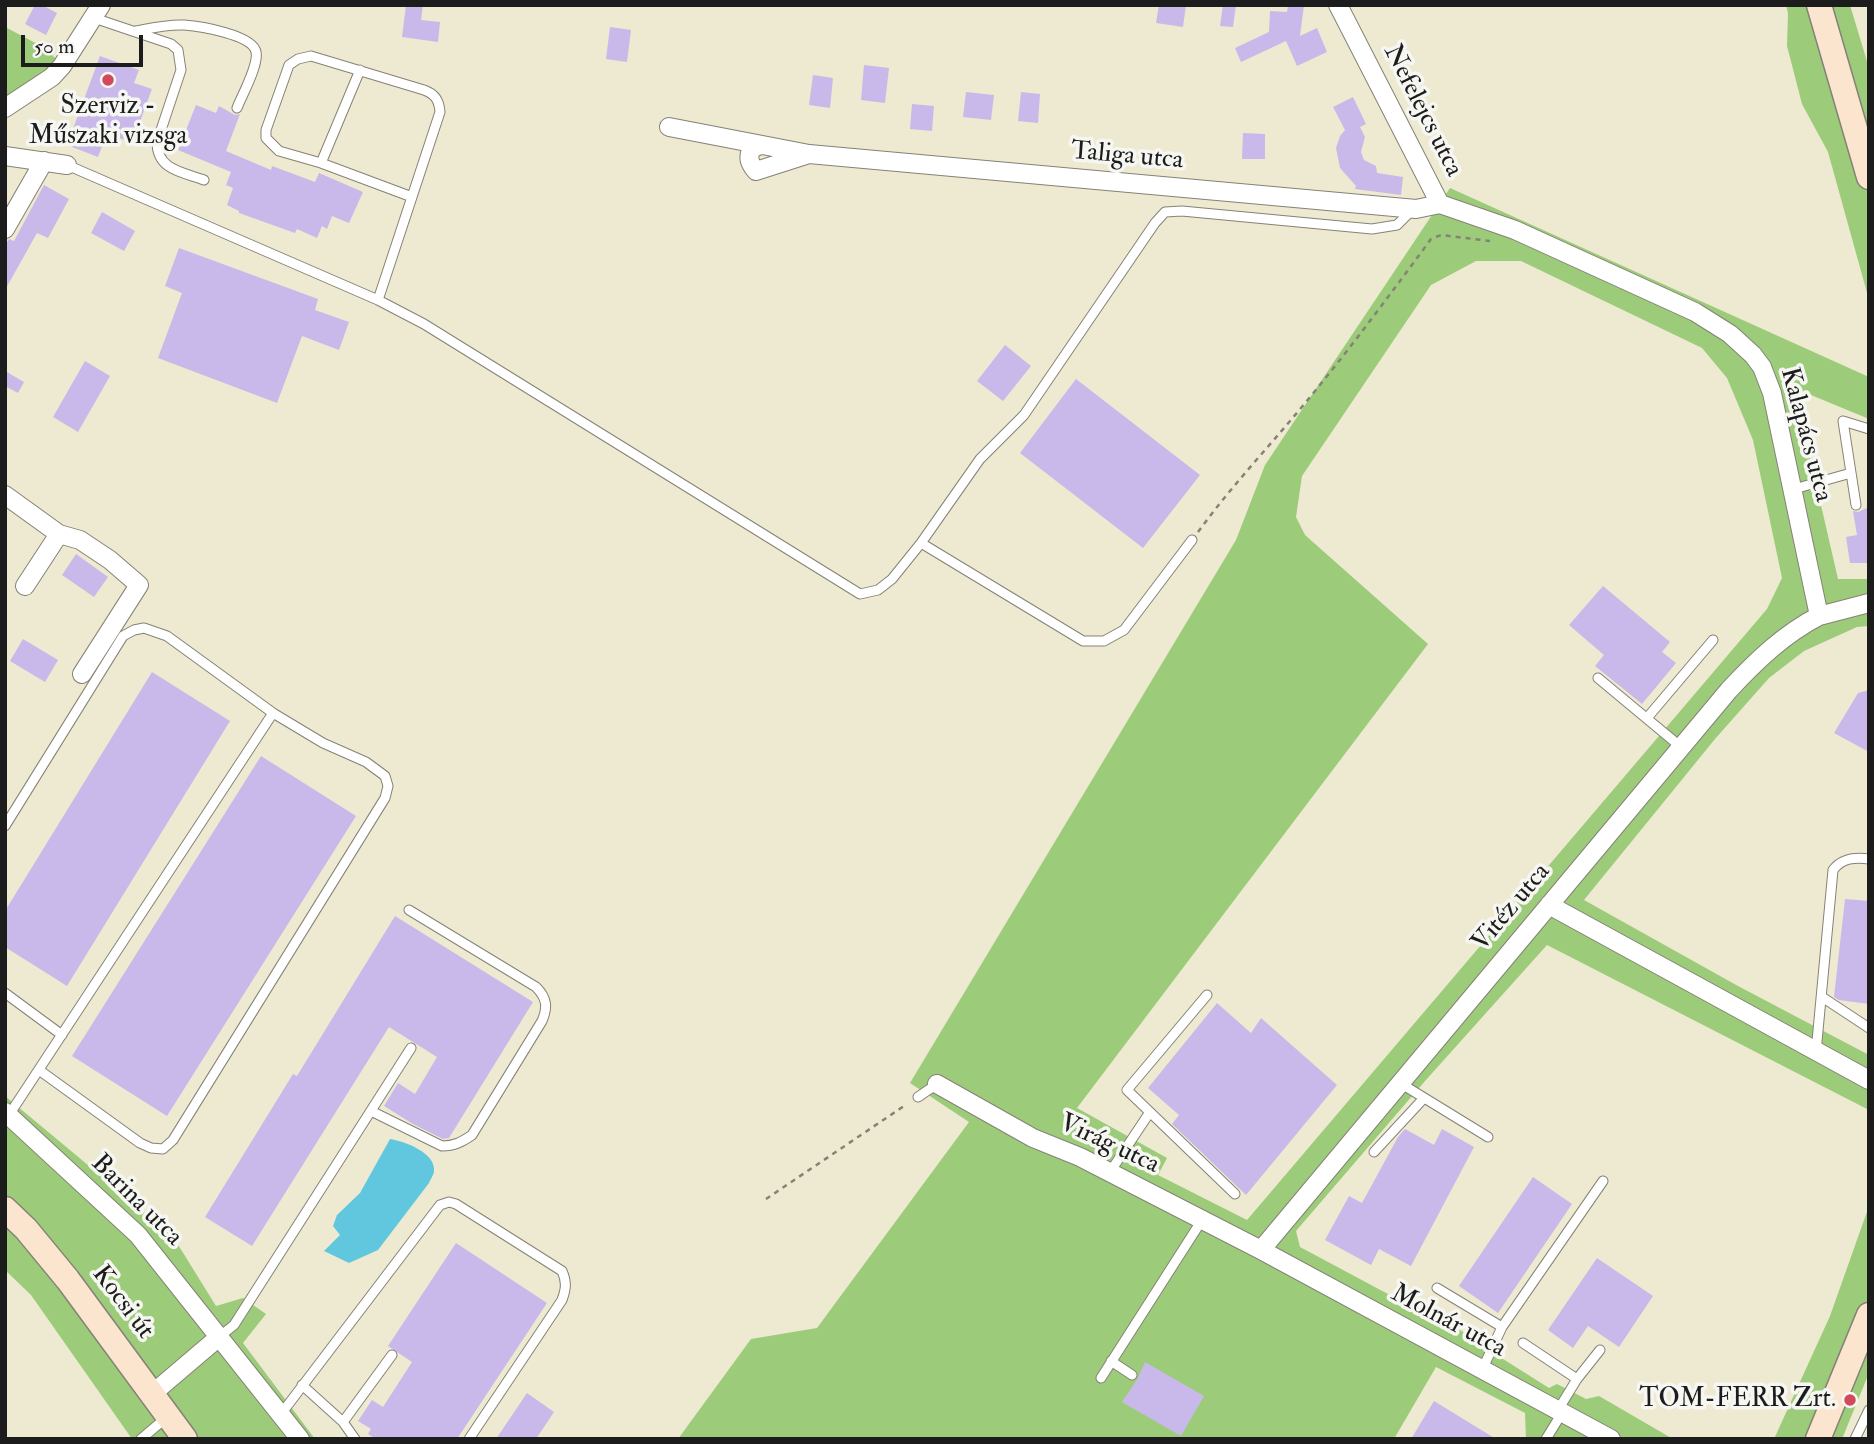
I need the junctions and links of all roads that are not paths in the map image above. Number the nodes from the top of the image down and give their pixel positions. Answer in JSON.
{"nodes":[{"id":1,"x":1338,"y":5,"type":"edge"},
{"id":2,"x":1819,"y":5,"type":"edge"},
{"id":3,"x":97,"y":12,"type":"edge"},
{"id":4,"x":134,"y":31,"type":"junction"},
{"id":5,"x":360,"y":70,"type":"junction"},
{"id":6,"x":5,"y":108,"type":"edge"},
{"id":7,"x":237,"y":108,"type":"dead end"},
{"id":8,"x":669,"y":127,"type":"dead end"},
{"id":9,"x":760,"y":145,"type":"junction"},
{"id":10,"x":809,"y":154,"type":"junction"},
{"id":11,"x":5,"y":156,"type":"edge"},
{"id":12,"x":44,"y":161,"type":"junction"},
{"id":13,"x":321,"y":163,"type":"junction"},
{"id":14,"x":67,"y":165,"type":"joint"},
{"id":15,"x":1869,"y":177,"type":"edge"},
{"id":16,"x":204,"y":180,"type":"dead end"},
{"id":17,"x":412,"y":197,"type":"junction"},
{"id":18,"x":1440,"y":204,"type":"junction"},
{"id":19,"x":1416,"y":209,"type":"junction"},
{"id":20,"x":5,"y":229,"type":"edge"},
{"id":21,"x":378,"y":300,"type":"junction"},
{"id":22,"x":1869,"y":429,"type":"edge"},
{"id":23,"x":1851,"y":473,"type":"junction"},
{"id":24,"x":1794,"y":489,"type":"junction"},
{"id":25,"x":5,"y":495,"type":"edge"},
{"id":26,"x":1856,"y":505,"type":"dead end"},
{"id":27,"x":59,"y":534,"type":"junction"},
{"id":28,"x":1192,"y":540,"type":"road end"},
{"id":29,"x":921,"y":543,"type":"junction"},
{"id":30,"x":25,"y":586,"type":"dead end"},
{"id":31,"x":1869,"y":603,"type":"edge"},
{"id":32,"x":1819,"y":616,"type":"junction"},
{"id":33,"x":1713,"y":640,"type":"dead end"},
{"id":34,"x":82,"y":674,"type":"dead end"},
{"id":35,"x":1598,"y":678,"type":"dead end"},
{"id":36,"x":273,"y":713,"type":"junction"},
{"id":37,"x":1647,"y":718,"type":"junction"},
{"id":38,"x":1682,"y":747,"type":"junction"},
{"id":39,"x":5,"y":826,"type":"edge"},
{"id":40,"x":1869,"y":859,"type":"edge"},
{"id":41,"x":1549,"y":905,"type":"junction"},
{"id":42,"x":410,"y":910,"type":"dead end"},
{"id":43,"x":5,"y":993,"type":"edge"},
{"id":44,"x":1207,"y":995,"type":"dead end"},
{"id":45,"x":1822,"y":997,"type":"junction"},
{"id":46,"x":1869,"y":1028,"type":"edge"},
{"id":47,"x":62,"y":1035,"type":"junction"},
{"id":48,"x":411,"y":1048,"type":"dead end"},
{"id":49,"x":1816,"y":1052,"type":"junction"},
{"id":50,"x":39,"y":1070,"type":"junction"},
{"id":51,"x":1869,"y":1080,"type":"edge"},
{"id":52,"x":1400,"y":1083,"type":"junction"},
{"id":53,"x":937,"y":1084,"type":"joint"},
{"id":54,"x":918,"y":1097,"type":"road end"},
{"id":55,"x":1424,"y":1098,"type":"junction"},
{"id":56,"x":371,"y":1111,"type":"junction"},
{"id":57,"x":1150,"y":1112,"type":"junction"},
{"id":58,"x":7,"y":1114,"type":"edge"},
{"id":59,"x":1488,"y":1137,"type":"dead end"},
{"id":60,"x":1374,"y":1152,"type":"dead end"},
{"id":61,"x":1110,"y":1172,"type":"junction"},
{"id":62,"x":1602,"y":1181,"type":"dead end"},
{"id":63,"x":1235,"y":1194,"type":"dead end"},
{"id":64,"x":5,"y":1209,"type":"edge"},
{"id":65,"x":1202,"y":1220,"type":"junction"},
{"id":66,"x":1261,"y":1250,"type":"junction"},
{"id":67,"x":1437,"y":1288,"type":"dead end"},
{"id":68,"x":1869,"y":1315,"type":"edge"},
{"id":69,"x":1502,"y":1327,"type":"junction"},
{"id":70,"x":219,"y":1337,"type":"junction"},
{"id":71,"x":1523,"y":1343,"type":"dead end"},
{"id":72,"x":1600,"y":1350,"type":"dead end"},
{"id":73,"x":393,"y":1354,"type":"dead end"},
{"id":74,"x":1111,"y":1362,"type":"junction"},
{"id":75,"x":1482,"y":1370,"type":"junction"},
{"id":76,"x":1132,"y":1375,"type":"dead end"},
{"id":77,"x":1101,"y":1378,"type":"dead end"},
{"id":78,"x":1577,"y":1379,"type":"junction"},
{"id":79,"x":302,"y":1385,"type":"junction"},
{"id":80,"x":152,"y":1394,"type":"junction"},
{"id":81,"x":1869,"y":1410,"type":"edge"},
{"id":82,"x":1560,"y":1412,"type":"junction"},
{"id":83,"x":281,"y":1414,"type":"junction"},
{"id":84,"x":168,"y":1415,"type":"junction"},
{"id":85,"x":342,"y":1422,"type":"junction"},
{"id":86,"x":141,"y":1439,"type":"edge"},
{"id":87,"x":185,"y":1439,"type":"edge"},
{"id":88,"x":300,"y":1439,"type":"edge"},
{"id":89,"x":355,"y":1439,"type":"edge"},
{"id":90,"x":469,"y":1439,"type":"edge"},
{"id":91,"x":1546,"y":1439,"type":"edge"},
{"id":92,"x":1611,"y":1439,"type":"edge"},
{"id":93,"x":1818,"y":1439,"type":"edge"},
{"id":94,"x":1855,"y":1439,"type":"edge"}],
"edges":[{"from":1,"to":18,"type":"street","name":"Nefelejcs utca"},
{"from":2,"to":15,"type":"street"},
{"from":3,"to":4,"type":"lane"},
{"from":3,"to":6,"type":"street"},
{"from":4,"to":7,"type":"lane"},
{"from":4,"to":16,"type":"lane"},
{"from":5,"to":13,"type":"lane"},
{"from":5,"to":13,"type":"lane"},
{"from":5,"to":17,"type":"lane"},
{"from":8,"to":9,"type":"street","name":"Taliga utca"},
{"from":9,"to":10,"type":"street","name":"Taliga utca"},
{"from":9,"to":10,"type":"street","name":"Taliga utca"},
{"from":10,"to":19,"type":"street","name":"Taliga utca"},
{"from":11,"to":12,"type":"street"},
{"from":12,"to":14,"type":"street"},
{"from":12,"to":20,"type":"street"},
{"from":13,"to":17,"type":"lane"},
{"from":14,"to":21,"type":"lane"},
{"from":17,"to":21,"type":"lane"},
{"from":18,"to":19,"type":"street","name":"Taliga utca"},
{"from":18,"to":24,"type":"street","name":"Kalapács utca"},
{"from":19,"to":29,"type":"lane"},
{"from":21,"to":29,"type":"lane"},
{"from":22,"to":23,"type":"lane"},
{"from":23,"to":24,"type":"lane"},
{"from":23,"to":26,"type":"lane"},
{"from":24,"to":32,"type":"street","name":"Kalapács utca"},
{"from":25,"to":27,"type":"street"},
{"from":27,"to":30,"type":"street"},
{"from":27,"to":34,"type":"street"},
{"from":28,"to":29,"type":"lane"},
{"from":31,"to":32,"type":"street"},
{"from":32,"to":38,"type":"street","name":"Vitéz utca"},
{"from":33,"to":37,"type":"lane"},
{"from":35,"to":37,"type":"lane"},
{"from":36,"to":39,"type":"lane"},
{"from":36,"to":47,"type":"lane"},
{"from":36,"to":50,"type":"lane"},
{"from":37,"to":38,"type":"lane"},
{"from":38,"to":41,"type":"street","name":"Vitéz utca"},
{"from":40,"to":45,"type":"lane"},
{"from":41,"to":49,"type":"street"},
{"from":41,"to":52,"type":"street","name":"Vitéz utca"},
{"from":42,"to":56,"type":"lane"},
{"from":43,"to":47,"type":"lane"},
{"from":44,"to":57,"type":"lane"},
{"from":45,"to":46,"type":"lane"},
{"from":45,"to":49,"type":"lane"},
{"from":47,"to":50,"type":"lane"},
{"from":48,"to":56,"type":"lane"},
{"from":49,"to":51,"type":"street"},
{"from":50,"to":58,"type":"lane"},
{"from":52,"to":55,"type":"lane"},
{"from":52,"to":66,"type":"street","name":"Vitéz utca"},
{"from":53,"to":54,"type":"lane"},
{"from":53,"to":61,"type":"street","name":"Virág utca"},
{"from":55,"to":59,"type":"lane"},
{"from":55,"to":60,"type":"lane"},
{"from":56,"to":70,"type":"lane"},
{"from":57,"to":61,"type":"lane"},
{"from":57,"to":63,"type":"lane"},
{"from":58,"to":70,"type":"street","name":"Barina utca"},
{"from":61,"to":65,"type":"street","name":"Virág utca"},
{"from":62,"to":69,"type":"lane"},
{"from":64,"to":80,"type":"street","name":"Kocsi út"},
{"from":65,"to":66,"type":"street","name":"Virág utca"},
{"from":65,"to":74,"type":"lane"},
{"from":66,"to":75,"type":"street","name":"Molnár utca"},
{"from":67,"to":69,"type":"lane"},
{"from":68,"to":93,"type":"street"},
{"from":69,"to":75,"type":"lane"},
{"from":70,"to":80,"type":"street"},
{"from":70,"to":83,"type":"street","name":"Barina utca"},
{"from":71,"to":78,"type":"lane"},
{"from":72,"to":78,"type":"lane"},
{"from":73,"to":85,"type":"lane"},
{"from":74,"to":76,"type":"lane"},
{"from":74,"to":77,"type":"lane"},
{"from":75,"to":82,"type":"street","name":"Molnár utca"},
{"from":78,"to":82,"type":"lane"},
{"from":79,"to":83,"type":"lane"},
{"from":79,"to":85,"type":"lane"},
{"from":79,"to":90,"type":"lane"},
{"from":80,"to":84,"type":"street","name":"Kocsi út"},
{"from":81,"to":94,"type":"lane"},
{"from":82,"to":91,"type":"lane"},
{"from":82,"to":92,"type":"street","name":"Molnár utca"},
{"from":83,"to":88,"type":"street","name":"Barina utca"},
{"from":84,"to":86,"type":"lane"},
{"from":84,"to":87,"type":"street","name":"Kocsi út"},
{"from":85,"to":89,"type":"lane"}]}
